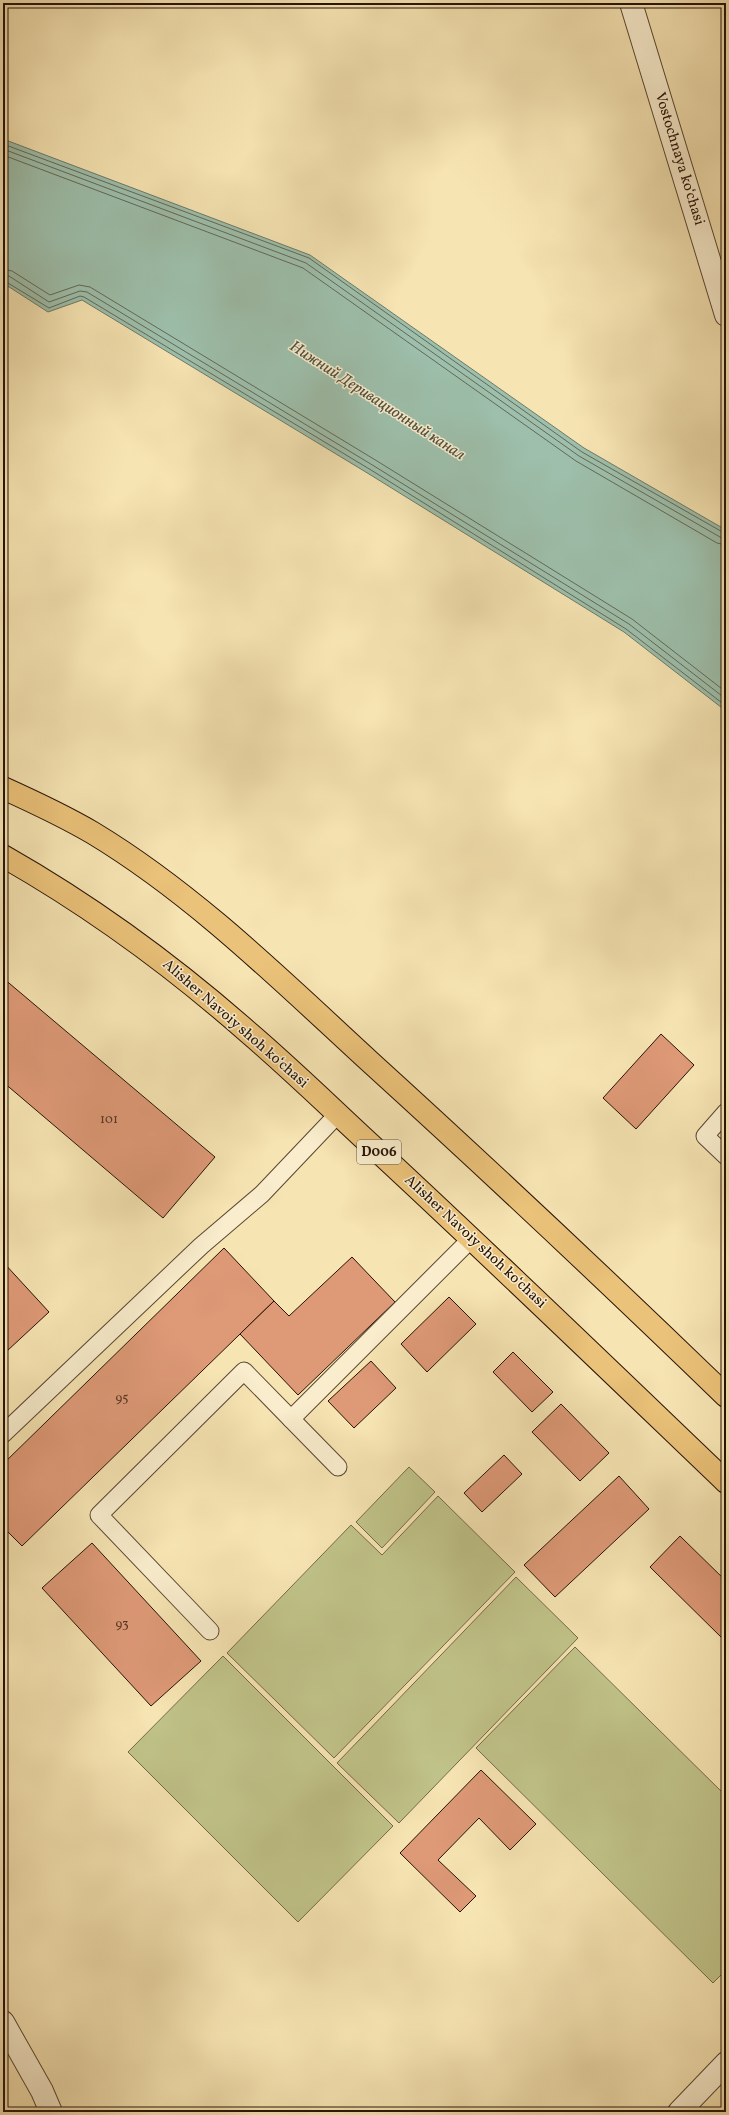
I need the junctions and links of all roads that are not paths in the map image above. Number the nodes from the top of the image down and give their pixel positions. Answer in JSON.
{"nodes":[{"id":1,"x":631,"y":3,"type":"edge"},
{"id":2,"x":726,"y":314,"type":"edge"},
{"id":3,"x":3,"y":788,"type":"edge"},
{"id":4,"x":3,"y":856,"type":"edge"},
{"id":5,"x":726,"y":1112,"type":"edge"},
{"id":6,"x":338,"y":1114,"type":"junction"},
{"id":7,"x":726,"y":1156,"type":"edge"},
{"id":8,"x":472,"y":1238,"type":"junction"},
{"id":9,"x":726,"y":1396,"type":"edge"},
{"id":10,"x":292,"y":1419,"type":"junction"},
{"id":11,"x":3,"y":1434,"type":"edge"},
{"id":12,"x":338,"y":1467,"type":"dead end"},
{"id":13,"x":726,"y":1482,"type":"edge"},
{"id":14,"x":210,"y":1631,"type":"dead end"},
{"id":15,"x":3,"y":2022,"type":"edge"},
{"id":16,"x":726,"y":2064,"type":"edge"},
{"id":17,"x":51,"y":2112,"type":"edge"},
{"id":18,"x":680,"y":2112,"type":"edge"}],
"edges":[{"from":1,"to":2,"type":"street","name":"Vostochnaya ko‘chasi"},
{"from":3,"to":9,"type":"main road"},
{"from":4,"to":6,"type":"main road","name":"Alisher Navoiy shoh koʻchasi","number":"D006"},
{"from":5,"to":7,"type":"lane"},
{"from":6,"to":8,"type":"main road","name":"Alisher Navoiy shoh koʻchasi","number":"D006"},
{"from":6,"to":11,"type":"lane"},
{"from":8,"to":10,"type":"lane"},
{"from":8,"to":13,"type":"main road","name":"Alisher Navoiy shoh koʻchasi","number":"D006"},
{"from":10,"to":12,"type":"lane"},
{"from":10,"to":14,"type":"lane"},
{"from":15,"to":17,"type":"street"},
{"from":16,"to":18,"type":"street"}]}
